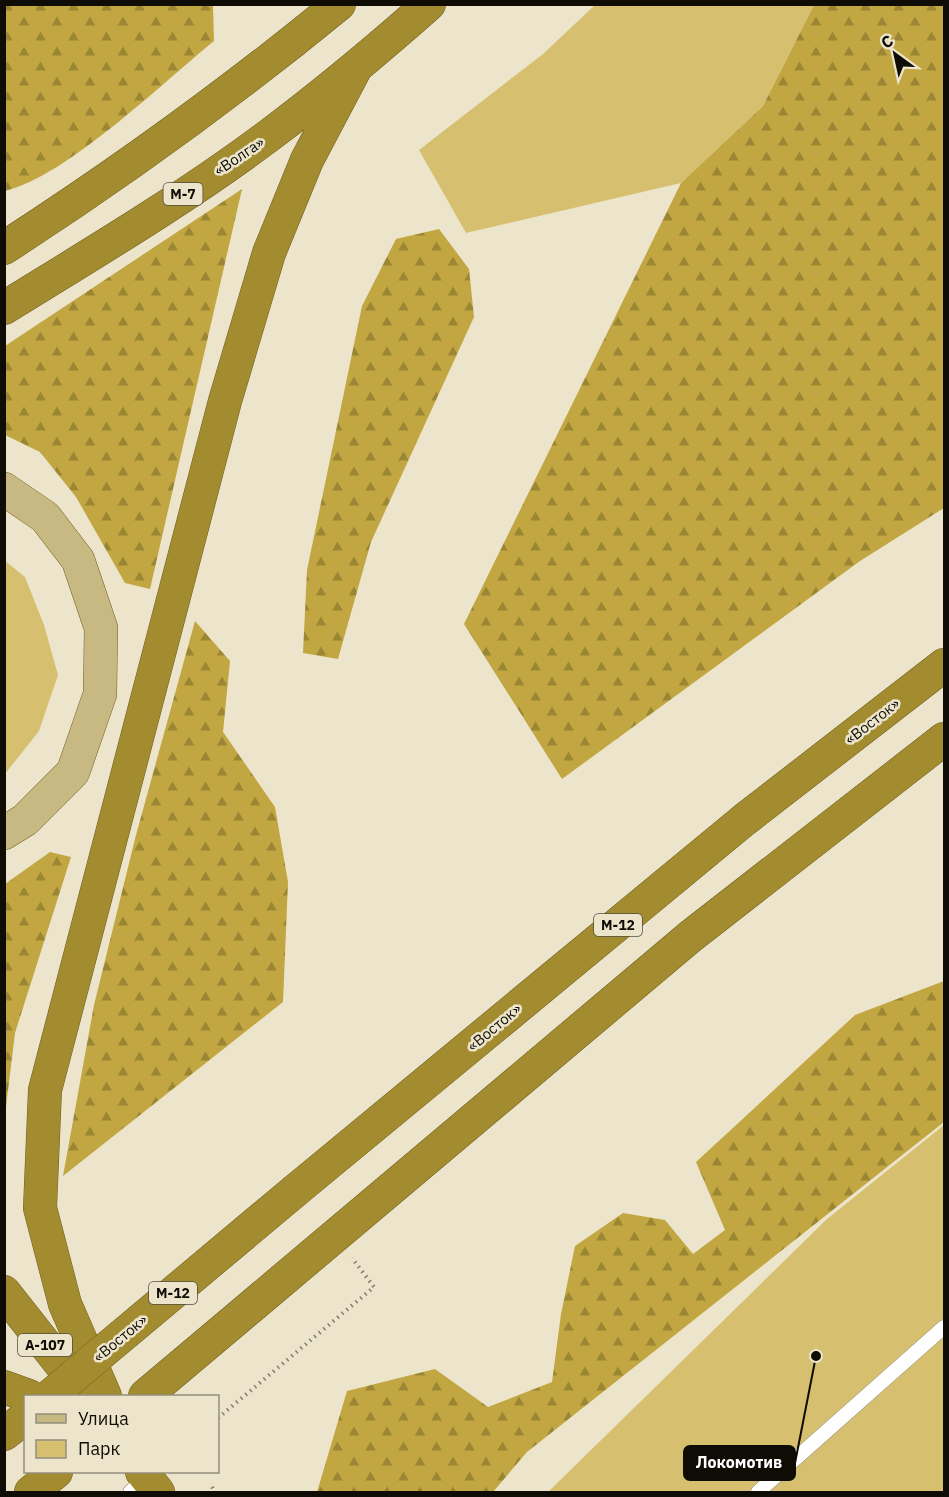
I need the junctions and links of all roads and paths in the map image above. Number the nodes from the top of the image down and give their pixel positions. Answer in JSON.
{"nodes":[{"id":1,"x":339,"y":4,"type":"edge"},
{"id":2,"x":429,"y":4,"type":"edge"},
{"id":3,"x":355,"y":69,"type":"junction"},
{"id":4,"x":4,"y":248,"type":"edge"},
{"id":5,"x":4,"y":308,"type":"edge"},
{"id":6,"x":4,"y":489,"type":"edge"},
{"id":7,"x":945,"y":665,"type":"edge"},
{"id":8,"x":945,"y":739,"type":"edge"},
{"id":9,"x":4,"y":833,"type":"edge"},
{"id":10,"x":334,"y":1237,"type":"junction"},
{"id":11,"x":4,"y":1292,"type":"edge"},
{"id":12,"x":945,"y":1327,"type":"edge"},
{"id":13,"x":4,"y":1387,"type":"edge"},
{"id":14,"x":26,"y":1395,"type":"edge"},
{"id":15,"x":51,"y":1395,"type":"edge"},
{"id":16,"x":85,"y":1395,"type":"edge"},
{"id":17,"x":105,"y":1395,"type":"edge"},
{"id":18,"x":146,"y":1395,"type":"edge"},
{"id":19,"x":219,"y":1417,"type":"edge"},
{"id":20,"x":24,"y":1419,"type":"edge"},
{"id":21,"x":4,"y":1434,"type":"edge"},
{"id":22,"x":55,"y":1473,"type":"edge"},
{"id":23,"x":212,"y":1487,"type":"dead end"},
{"id":24,"x":31,"y":1492,"type":"edge"},
{"id":25,"x":215,"y":1492,"type":"edge"},
{"id":26,"x":758,"y":1492,"type":"edge"}],
"edges":[{"from":1,"to":4,"type":"highway"},
{"from":2,"to":3,"type":"highway","name":"«Волга»","number":"М-7"},
{"from":3,"to":5,"type":"highway","name":"«Волга»","number":"М-7"},
{"from":3,"to":17,"type":"highway"},
{"from":6,"to":9,"type":"main road"},
{"from":7,"to":15,"type":"highway","name":"«Восток»","number":"М-12","bridge":true},
{"from":8,"to":10,"type":"highway"},
{"from":10,"to":18,"type":"highway"},
{"from":10,"to":19,"type":"path"},
{"from":11,"to":16,"type":"highway","number":"А-107"},
{"from":12,"to":26,"type":"lane"},
{"from":13,"to":14,"type":"highway"},
{"from":20,"to":21,"type":"highway"},
{"from":22,"to":24,"type":"highway"},
{"from":23,"to":25,"type":"path"}]}
